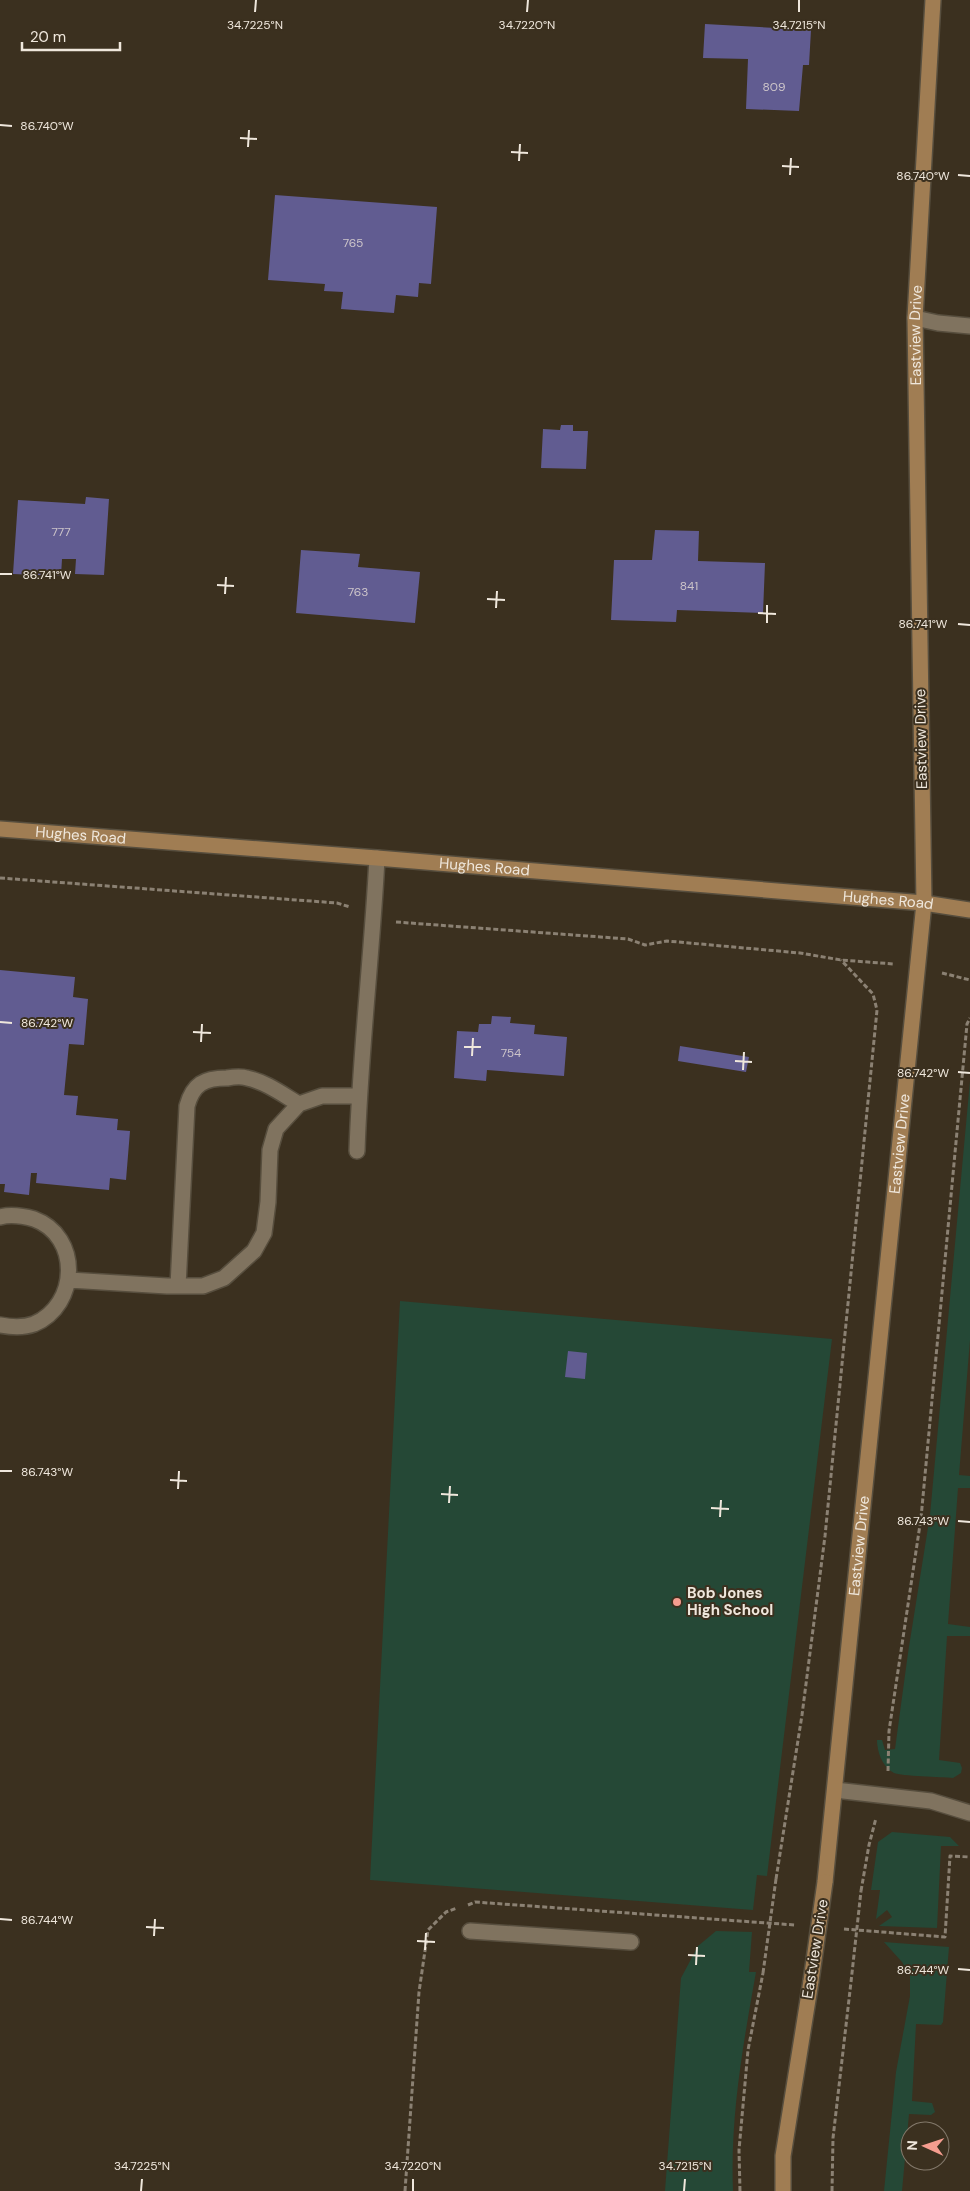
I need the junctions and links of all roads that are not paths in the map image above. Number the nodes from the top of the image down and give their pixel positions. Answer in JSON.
{"nodes":[{"id":1,"x":933,"y":0,"type":"edge"},
{"id":2,"x":915,"y":318,"type":"junction"},
{"id":3,"x":970,"y":326,"type":"edge"},
{"id":4,"x":0,"y":829,"type":"edge"},
{"id":5,"x":377,"y":858,"type":"junction"},
{"id":6,"x":924,"y":903,"type":"junction"},
{"id":7,"x":970,"y":910,"type":"edge"},
{"id":8,"x":359,"y":1096,"type":"junction"},
{"id":9,"x":299,"y":1104,"type":"junction"},
{"id":10,"x":357,"y":1151,"type":"dead end"},
{"id":11,"x":0,"y":1217,"type":"edge"},
{"id":12,"x":69,"y":1280,"type":"junction"},
{"id":13,"x":178,"y":1286,"type":"junction"},
{"id":14,"x":0,"y":1325,"type":"edge"},
{"id":15,"x":835,"y":1790,"type":"junction"},
{"id":16,"x":970,"y":1813,"type":"edge"},
{"id":17,"x":470,"y":1931,"type":"dead end"},
{"id":18,"x":631,"y":1942,"type":"dead end"},
{"id":19,"x":783,"y":2191,"type":"edge"}],
"edges":[{"from":1,"to":2,"type":"street","name":"Eastview Drive"},
{"from":2,"to":3,"type":"lane"},
{"from":2,"to":6,"type":"street","name":"Eastview Drive"},
{"from":4,"to":5,"type":"street","name":"Hughes Road"},
{"from":5,"to":6,"type":"street","name":"Hughes Road"},
{"from":5,"to":8,"type":"lane"},
{"from":6,"to":7,"type":"street","name":"Hughes Road"},
{"from":6,"to":15,"type":"street","name":"Eastview Drive"},
{"from":8,"to":9,"type":"lane"},
{"from":8,"to":10,"type":"lane"},
{"from":9,"to":13,"type":"lane"},
{"from":9,"to":13,"type":"lane"},
{"from":11,"to":12,"type":"lane"},
{"from":12,"to":13,"type":"lane"},
{"from":12,"to":14,"type":"lane"},
{"from":15,"to":16,"type":"lane"},
{"from":15,"to":19,"type":"street","name":"Eastview Drive","bridge":true},
{"from":17,"to":18,"type":"lane"}]}
